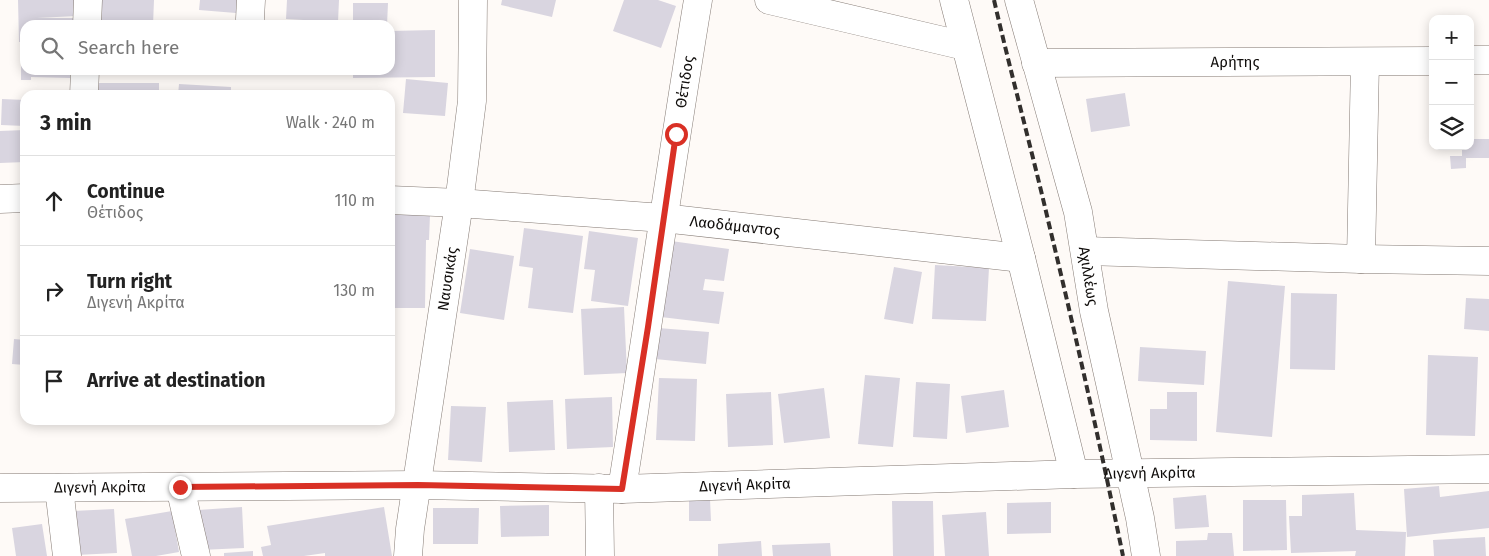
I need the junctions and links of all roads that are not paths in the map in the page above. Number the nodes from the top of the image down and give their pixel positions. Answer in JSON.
{"nodes":[{"id":1,"x":88,"y":0,"type":"edge"},
{"id":2,"x":473,"y":0,"type":"edge"},
{"id":3,"x":698,"y":0,"type":"edge"},
{"id":4,"x":769,"y":0,"type":"edge"},
{"id":5,"x":954,"y":0,"type":"edge"},
{"id":6,"x":1019,"y":0,"type":"edge"},
{"id":7,"x":87,"y":20,"type":"edge"},
{"id":8,"x":966,"y":46,"type":"junction"},
{"id":9,"x":1474,"y":60,"type":"edge"},
{"id":10,"x":1489,"y":60,"type":"edge"},
{"id":11,"x":1429,"y":61,"type":"edge"},
{"id":12,"x":1366,"y":62,"type":"junction"},
{"id":13,"x":1036,"y":63,"type":"junction"},
{"id":14,"x":85,"y":75,"type":"edge"},
{"id":15,"x":84,"y":90,"type":"edge"},
{"id":16,"x":0,"y":198,"type":"edge"},
{"id":17,"x":20,"y":198,"type":"edge"},
{"id":18,"x":395,"y":200,"type":"edge"},
{"id":19,"x":459,"y":203,"type":"junction"},
{"id":20,"x":663,"y":218,"type":"junction"},
{"id":21,"x":1085,"y":251,"type":"junction"},
{"id":22,"x":1021,"y":258,"type":"junction"},
{"id":23,"x":1361,"y":259,"type":"junction"},
{"id":24,"x":1489,"y":260,"type":"edge"},
{"id":25,"x":1489,"y":469,"type":"edge"},
{"id":26,"x":1130,"y":473,"type":"junction"},
{"id":27,"x":1074,"y":474,"type":"junction"},
{"id":28,"x":418,"y":485,"type":"junction"},
{"id":29,"x":180,"y":487,"type":"junction"},
{"id":30,"x":0,"y":488,"type":"edge"},
{"id":31,"x":58,"y":488,"type":"junction"},
{"id":32,"x":610,"y":489,"type":"junction"},
{"id":33,"x":67,"y":556,"type":"edge"},
{"id":34,"x":196,"y":556,"type":"edge"},
{"id":35,"x":408,"y":556,"type":"edge"},
{"id":36,"x":600,"y":556,"type":"edge"},
{"id":37,"x":1146,"y":556,"type":"edge"}],
"edges":[{"from":1,"to":7,"type":"street"},
{"from":2,"to":19,"type":"street","name":"Ναυσικάς"},
{"from":3,"to":20,"type":"street","name":"Θέτιδος"},
{"from":4,"to":8,"type":"street"},
{"from":5,"to":8,"type":"street"},
{"from":6,"to":13,"type":"street","name":"Αχιλλέως"},
{"from":8,"to":22,"type":"street"},
{"from":9,"to":10,"type":"street"},
{"from":11,"to":12,"type":"street","name":"Αρήτης"},
{"from":12,"to":13,"type":"street","name":"Αρήτης"},
{"from":12,"to":23,"type":"street"},
{"from":13,"to":21,"type":"street","name":"Αχιλλέως"},
{"from":14,"to":15,"type":"street"},
{"from":16,"to":17,"type":"street"},
{"from":18,"to":19,"type":"street","name":"Λαοδάμαντος"},
{"from":19,"to":20,"type":"street","name":"Λαοδάμαντος"},
{"from":19,"to":28,"type":"street","name":"Ναυσικάς"},
{"from":20,"to":22,"type":"street","name":"Λαοδάμαντος"},
{"from":20,"to":32,"type":"street","name":"Θέτιδος"},
{"from":21,"to":23,"type":"street"},
{"from":21,"to":26,"type":"street","name":"Αχιλλέως"},
{"from":22,"to":27,"type":"street"},
{"from":23,"to":24,"type":"street"},
{"from":25,"to":26,"type":"street","name":"Διγενή Ακρίτα"},
{"from":26,"to":27,"type":"street","name":"Διγενή Ακρίτα"},
{"from":26,"to":37,"type":"street","name":"Αχιλλέως"},
{"from":27,"to":32,"type":"street","name":"Διγενή Ακρίτα"},
{"from":28,"to":29,"type":"street","name":"Διγενή Ακρίτα"},
{"from":28,"to":32,"type":"street","name":"Διγενή Ακρίτα"},
{"from":28,"to":35,"type":"street","name":"Ναυσικάς"},
{"from":29,"to":31,"type":"street","name":"Διγενή Ακρίτα"},
{"from":29,"to":34,"type":"street"},
{"from":30,"to":31,"type":"street","name":"Διγενή Ακρίτα"},
{"from":31,"to":33,"type":"street"},
{"from":32,"to":36,"type":"street","name":"Θέτιδος"}]}
